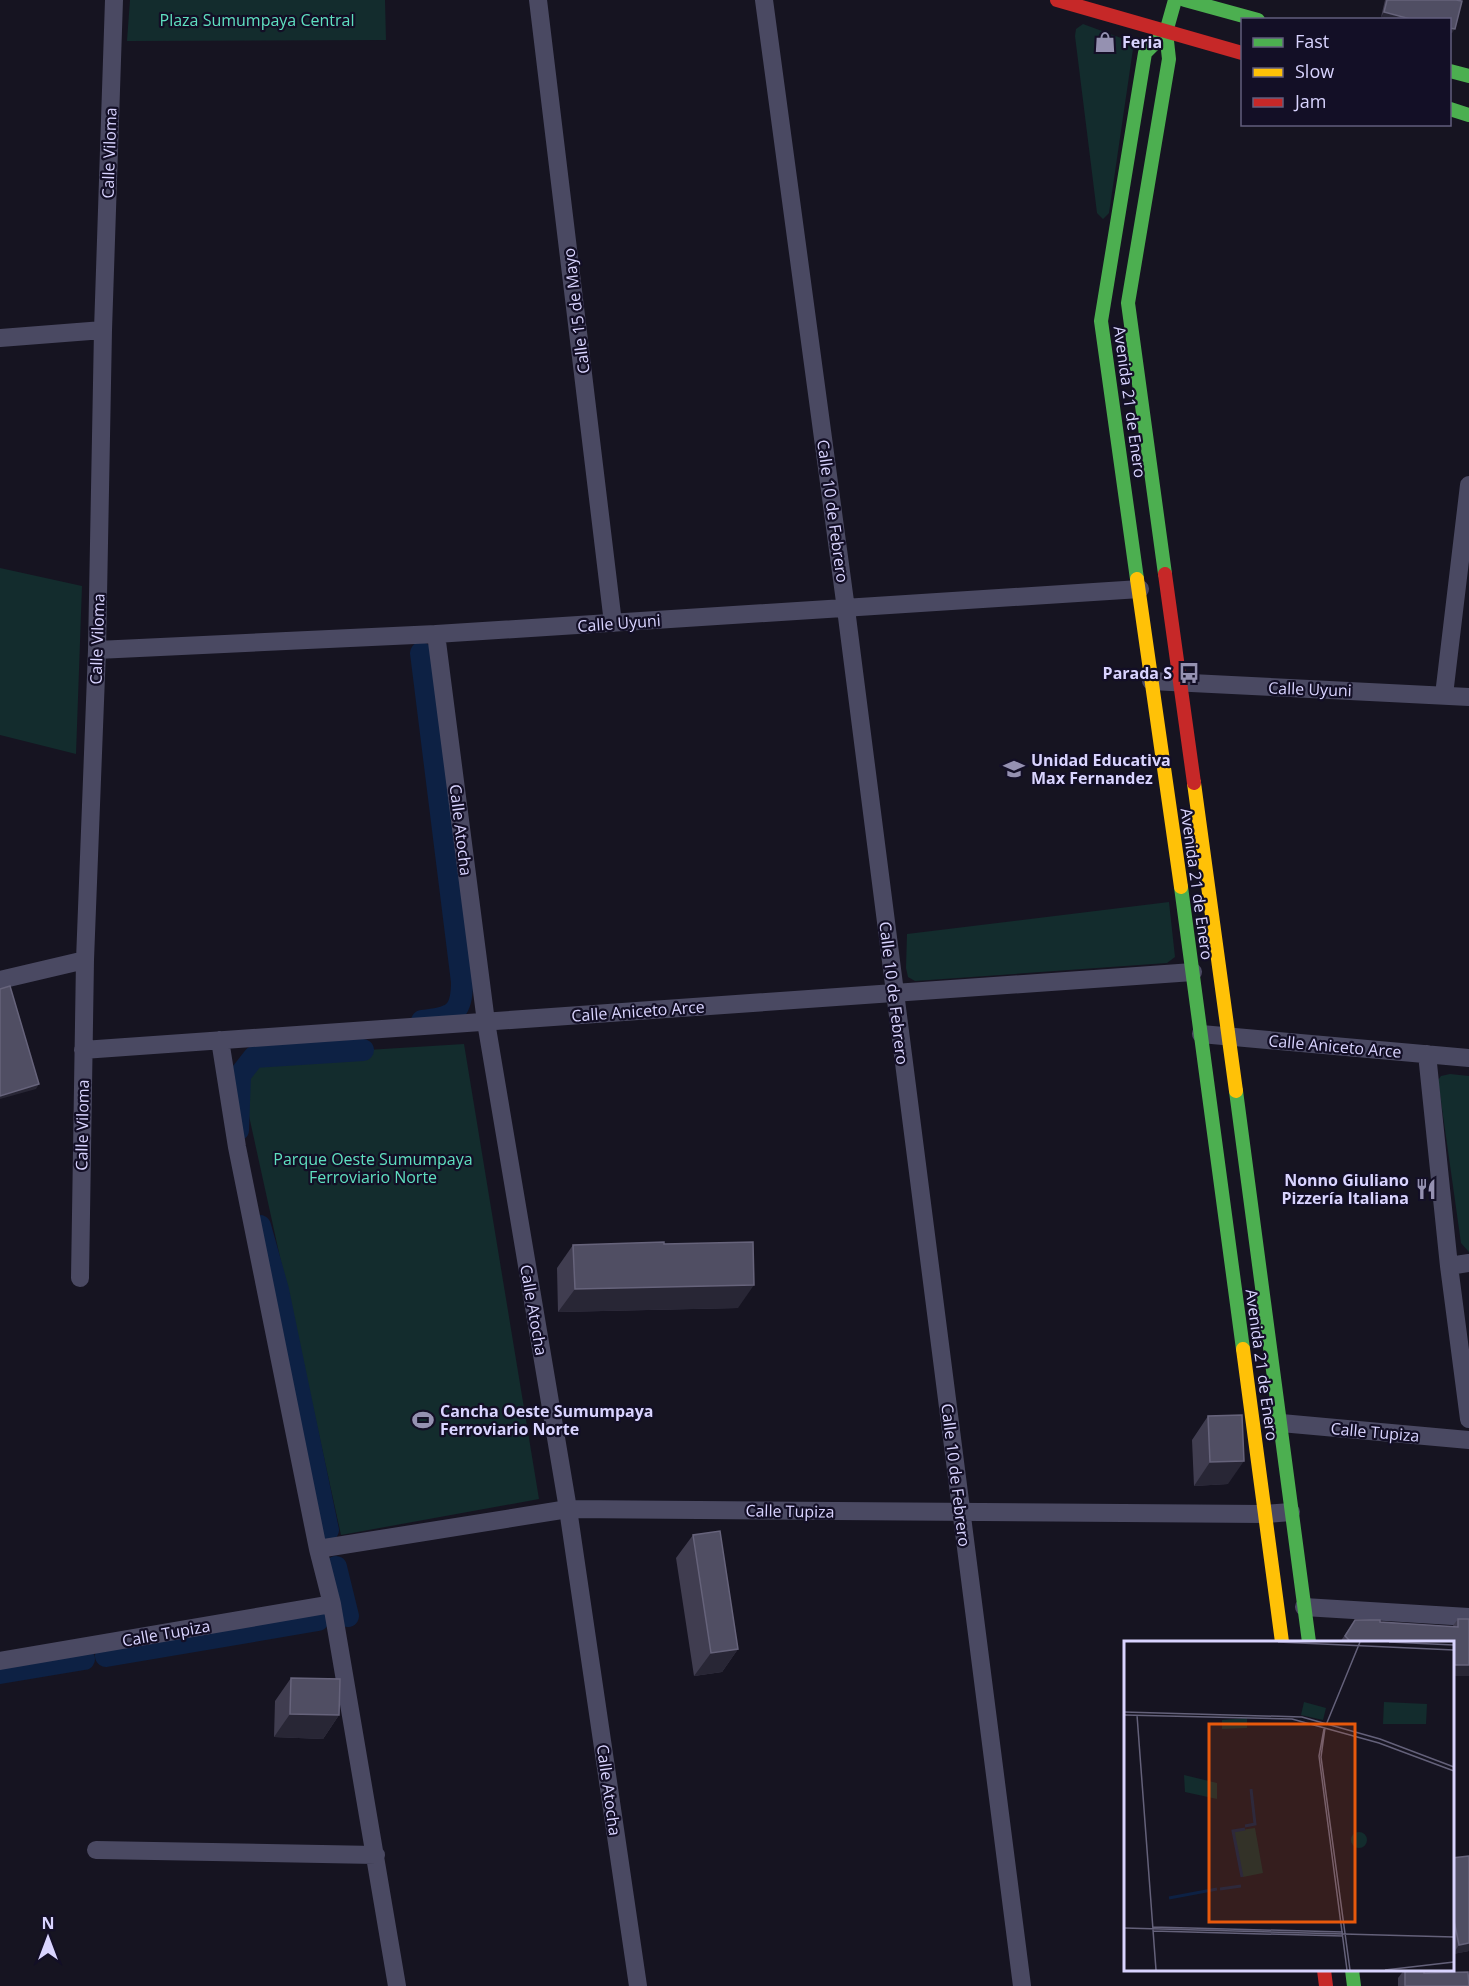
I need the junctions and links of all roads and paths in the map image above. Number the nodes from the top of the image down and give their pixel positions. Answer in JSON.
{"nodes":[{"id":1,"x":114,"y":0,"type":"edge"},
{"id":2,"x":538,"y":0,"type":"edge"},
{"id":3,"x":764,"y":0,"type":"edge"},
{"id":4,"x":1057,"y":0,"type":"edge"},
{"id":5,"x":1175,"y":0,"type":"edge"},
{"id":6,"x":1185,"y":0,"type":"edge"},
{"id":7,"x":1251,"y":18,"type":"edge"},
{"id":8,"x":1166,"y":32,"type":"junction"},
{"id":9,"x":1241,"y":53,"type":"edge"},
{"id":10,"x":1451,"y":71,"type":"edge"},
{"id":11,"x":1469,"y":76,"type":"edge"},
{"id":12,"x":1451,"y":110,"type":"edge"},
{"id":13,"x":1469,"y":115,"type":"edge"},
{"id":14,"x":103,"y":330,"type":"junction"},
{"id":15,"x":0,"y":338,"type":"edge"},
{"id":16,"x":1469,"y":484,"type":"edge"},
{"id":17,"x":1140,"y":590,"type":"junction"},
{"id":18,"x":846,"y":609,"type":"junction"},
{"id":19,"x":613,"y":623,"type":"junction"},
{"id":20,"x":436,"y":634,"type":"junction"},
{"id":21,"x":97,"y":650,"type":"junction"},
{"id":22,"x":1151,"y":681,"type":"junction"},
{"id":23,"x":1180,"y":684,"type":"junction"},
{"id":24,"x":1444,"y":695,"type":"junction"},
{"id":25,"x":1469,"y":697,"type":"edge"},
{"id":26,"x":85,"y":960,"type":"junction"},
{"id":27,"x":1193,"y":972,"type":"junction"},
{"id":28,"x":0,"y":980,"type":"edge"},
{"id":29,"x":894,"y":993,"type":"junction"},
{"id":30,"x":486,"y":1022,"type":"junction"},
{"id":31,"x":1201,"y":1034,"type":"junction"},
{"id":32,"x":1229,"y":1036,"type":"junction"},
{"id":33,"x":220,"y":1040,"type":"junction"},
{"id":34,"x":83,"y":1050,"type":"junction"},
{"id":35,"x":1427,"y":1054,"type":"junction"},
{"id":36,"x":1469,"y":1058,"type":"edge"},
{"id":37,"x":1469,"y":1263,"type":"edge"},
{"id":38,"x":1449,"y":1266,"type":"junction"},
{"id":39,"x":80,"y":1278,"type":"dead end"},
{"id":40,"x":1469,"y":1419,"type":"edge"},
{"id":41,"x":1281,"y":1423,"type":"junction"},
{"id":42,"x":1469,"y":1440,"type":"edge"},
{"id":43,"x":568,"y":1509,"type":"junction"},
{"id":44,"x":1291,"y":1512,"type":"junction"},
{"id":45,"x":961,"y":1513,"type":"junction"},
{"id":46,"x":1265,"y":1514,"type":"junction"},
{"id":47,"x":318,"y":1549,"type":"junction"},
{"id":48,"x":332,"y":1604,"type":"junction"},
{"id":49,"x":1304,"y":1607,"type":"junction"},
{"id":50,"x":1469,"y":1617,"type":"edge"},
{"id":51,"x":1282,"y":1641,"type":"edge"},
{"id":52,"x":1309,"y":1641,"type":"edge"},
{"id":53,"x":0,"y":1661,"type":"edge"},
{"id":54,"x":96,"y":1850,"type":"dead end"},
{"id":55,"x":376,"y":1855,"type":"junction"},
{"id":56,"x":1324,"y":1971,"type":"edge"},
{"id":57,"x":1352,"y":1971,"type":"edge"},
{"id":58,"x":397,"y":1986,"type":"edge"},
{"id":59,"x":638,"y":1986,"type":"edge"},
{"id":60,"x":1022,"y":1986,"type":"edge"},
{"id":61,"x":1326,"y":1986,"type":"edge"},
{"id":62,"x":1354,"y":1986,"type":"edge"}],
"edges":[{"from":1,"to":14,"type":"street","name":"Calle Viloma"},
{"from":2,"to":19,"type":"street","name":"Calle 15 de Mayo"},
{"from":3,"to":18,"type":"street","name":"Calle 10 de Febrero"},
{"from":4,"to":8,"type":"street"},
{"from":5,"to":8,"type":"street","name":"Avenida 21 de Enero"},
{"from":6,"to":7,"type":"street"},
{"from":8,"to":9,"type":"street"},
{"from":8,"to":17,"type":"street","name":"Avenida 21 de Enero"},
{"from":8,"to":23,"type":"street","name":"Avenida 21 de Enero"},
{"from":10,"to":11,"type":"street"},
{"from":12,"to":13,"type":"street"},
{"from":14,"to":15,"type":"street"},
{"from":14,"to":21,"type":"street","name":"Calle Viloma"},
{"from":16,"to":24,"type":"street"},
{"from":17,"to":18,"type":"street","name":"Calle Uyuni"},
{"from":17,"to":22,"type":"street","name":"Avenida 21 de Enero"},
{"from":18,"to":19,"type":"street","name":"Calle Uyuni"},
{"from":18,"to":29,"type":"street","name":"Calle 10 de Febrero"},
{"from":19,"to":20,"type":"street","name":"Calle Uyuni"},
{"from":20,"to":21,"type":"street","name":"Calle Uyuni"},
{"from":20,"to":30,"type":"street","name":"Calle Atocha"},
{"from":21,"to":26,"type":"street","name":"Calle Viloma"},
{"from":22,"to":23,"type":"street","name":"Calle Uyuni"},
{"from":22,"to":27,"type":"street","name":"Avenida 21 de Enero"},
{"from":23,"to":24,"type":"street","name":"Calle Uyuni"},
{"from":23,"to":32,"type":"street","name":"Avenida 21 de Enero"},
{"from":24,"to":25,"type":"street","name":"Calle Uyuni"},
{"from":26,"to":28,"type":"street"},
{"from":26,"to":34,"type":"street","name":"Calle Viloma"},
{"from":27,"to":29,"type":"street","name":"Calle Aniceto Arce"},
{"from":27,"to":31,"type":"street","name":"Avenida 21 de Enero"},
{"from":29,"to":30,"type":"street","name":"Calle Aniceto Arce"},
{"from":29,"to":45,"type":"street","name":"Calle 10 de Febrero"},
{"from":30,"to":33,"type":"street","name":"Calle Aniceto Arce"},
{"from":30,"to":43,"type":"street","name":"Calle Atocha"},
{"from":31,"to":32,"type":"street","name":"Calle Aniceto Arce"},
{"from":31,"to":46,"type":"street","name":"Avenida 21 de Enero"},
{"from":32,"to":35,"type":"street","name":"Calle Aniceto Arce"},
{"from":32,"to":41,"type":"street","name":"Avenida 21 de Enero"},
{"from":33,"to":34,"type":"street","name":"Calle Aniceto Arce"},
{"from":33,"to":47,"type":"street"},
{"from":34,"to":39,"type":"street","name":"Calle Viloma"},
{"from":35,"to":36,"type":"street","name":"Calle Aniceto Arce"},
{"from":35,"to":38,"type":"street"},
{"from":37,"to":38,"type":"street"},
{"from":38,"to":40,"type":"street"},
{"from":41,"to":42,"type":"street","name":"Calle Tupiza"},
{"from":41,"to":44,"type":"street","name":"Avenida 21 de Enero"},
{"from":43,"to":45,"type":"street","name":"Calle Tupiza"},
{"from":43,"to":47,"type":"street","name":"Calle Tupiza"},
{"from":43,"to":59,"type":"street","name":"Calle Atocha"},
{"from":44,"to":46,"type":"street","name":"Calle Tupiza"},
{"from":44,"to":49,"type":"street","name":"Avenida 21 de Enero"},
{"from":45,"to":46,"type":"street","name":"Calle Tupiza"},
{"from":45,"to":60,"type":"street","name":"Calle 10 de Febrero"},
{"from":46,"to":51,"type":"street","name":"Avenida 21 de Enero"},
{"from":47,"to":48,"type":"street"},
{"from":48,"to":53,"type":"street","name":"Calle Tupiza"},
{"from":48,"to":55,"type":"street"},
{"from":49,"to":50,"type":"street"},
{"from":49,"to":52,"type":"street","name":"Avenida 21 de Enero"},
{"from":54,"to":55,"type":"street"},
{"from":55,"to":58,"type":"street"},
{"from":56,"to":61,"type":"street"},
{"from":57,"to":62,"type":"street"}]}
